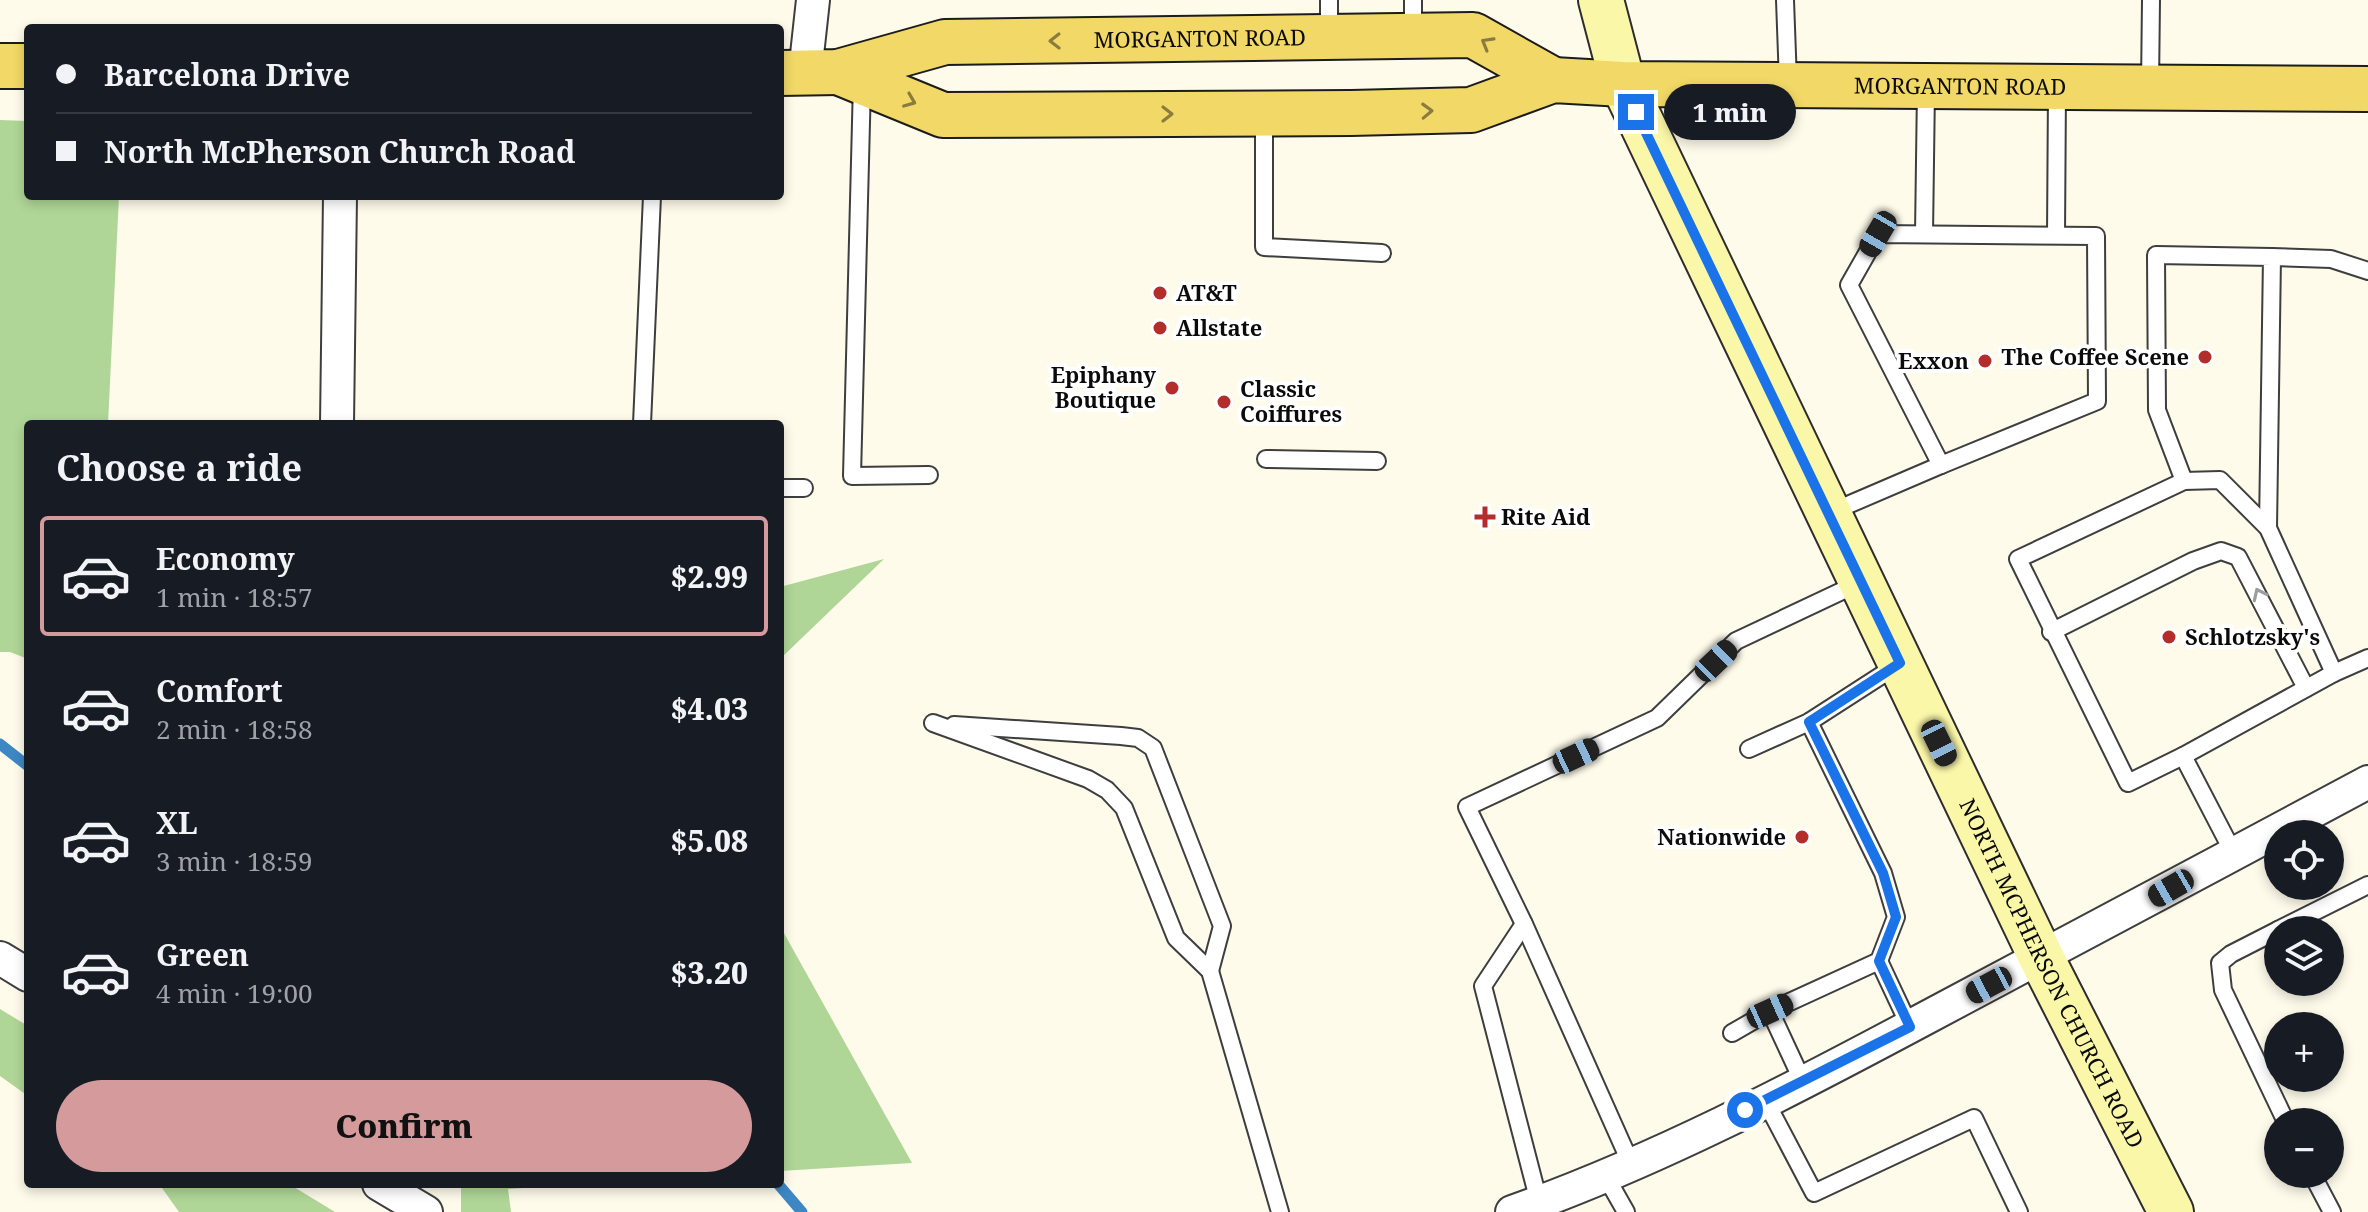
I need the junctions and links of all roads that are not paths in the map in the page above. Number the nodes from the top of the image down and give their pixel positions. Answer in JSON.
{"nodes":[{"id":1,"x":813,"y":0,"type":"edge"},
{"id":2,"x":1601,"y":0,"type":"edge"},
{"id":3,"x":1785,"y":0,"type":"edge"},
{"id":4,"x":2151,"y":0,"type":"edge"},
{"id":5,"x":1413,"y":18,"type":"edge"},
{"id":6,"x":1329,"y":19,"type":"edge"},
{"id":7,"x":0,"y":66,"type":"edge"},
{"id":8,"x":24,"y":66,"type":"edge"},
{"id":9,"x":821,"y":75,"type":"edge"},
{"id":10,"x":1553,"y":80,"type":"junction"},
{"id":11,"x":1623,"y":84,"type":"junction"},
{"id":12,"x":1788,"y":85,"type":"junction"},
{"id":13,"x":1926,"y":86,"type":"junction"},
{"id":14,"x":2057,"y":87,"type":"junction"},
{"id":15,"x":2150,"y":88,"type":"junction"},
{"id":16,"x":2368,"y":89,"type":"edge"},
{"id":17,"x":1264,"y":113,"type":"junction"},
{"id":18,"x":340,"y":200,"type":"edge"},
{"id":19,"x":652,"y":200,"type":"edge"},
{"id":20,"x":1924,"y":234,"type":"junction"},
{"id":21,"x":2056,"y":235,"type":"junction"},
{"id":22,"x":1382,"y":253,"type":"dead end"},
{"id":23,"x":2272,"y":257,"type":"junction"},
{"id":24,"x":2368,"y":271,"type":"edge"},
{"id":25,"x":337,"y":420,"type":"edge"},
{"id":26,"x":642,"y":420,"type":"edge"},
{"id":27,"x":1266,"y":459,"type":"dead end"},
{"id":28,"x":1377,"y":461,"type":"dead end"},
{"id":29,"x":1941,"y":465,"type":"junction"},
{"id":30,"x":929,"y":475,"type":"dead end"},
{"id":31,"x":2184,"y":481,"type":"junction"},
{"id":32,"x":784,"y":488,"type":"edge"},
{"id":33,"x":804,"y":488,"type":"dead end"},
{"id":34,"x":1829,"y":513,"type":"junction"},
{"id":35,"x":2268,"y":528,"type":"junction"},
{"id":36,"x":1861,"y":581,"type":"junction"},
{"id":37,"x":2051,"y":632,"type":"junction"},
{"id":38,"x":2368,"y":658,"type":"edge"},
{"id":39,"x":1900,"y":663,"type":"junction"},
{"id":40,"x":2334,"y":673,"type":"junction"},
{"id":41,"x":2306,"y":688,"type":"junction"},
{"id":42,"x":1809,"y":722,"type":"junction"},
{"id":43,"x":1749,"y":749,"type":"dead end"},
{"id":44,"x":2183,"y":756,"type":"junction"},
{"id":45,"x":2368,"y":782,"type":"edge"},
{"id":46,"x":2234,"y":854,"type":"junction"},
{"id":47,"x":2368,"y":885,"type":"edge"},
{"id":48,"x":2306,"y":916,"type":"edge"},
{"id":49,"x":1524,"y":924,"type":"junction"},
{"id":50,"x":2264,"y":937,"type":"edge"},
{"id":51,"x":2041,"y":957,"type":"junction"},
{"id":52,"x":0,"y":958,"type":"edge"},
{"id":53,"x":1879,"y":961,"type":"junction"},
{"id":54,"x":1210,"y":971,"type":"junction"},
{"id":55,"x":24,"y":973,"type":"edge"},
{"id":56,"x":1770,"y":1011,"type":"junction"},
{"id":57,"x":1910,"y":1027,"type":"junction"},
{"id":58,"x":1732,"y":1033,"type":"dead end"},
{"id":59,"x":1803,"y":1082,"type":"junction"},
{"id":60,"x":1765,"y":1100,"type":"junction"},
{"id":61,"x":2279,"y":1108,"type":"edge"},
{"id":62,"x":1618,"y":1169,"type":"junction"},
{"id":63,"x":386,"y":1188,"type":"edge"},
{"id":64,"x":2319,"y":1188,"type":"edge"},
{"id":65,"x":1526,"y":1207,"type":"edge"},
{"id":66,"x":426,"y":1212,"type":"edge"},
{"id":67,"x":1280,"y":1212,"type":"edge"},
{"id":68,"x":1626,"y":1212,"type":"edge"},
{"id":69,"x":2019,"y":1212,"type":"edge"},
{"id":70,"x":2171,"y":1212,"type":"edge"},
{"id":71,"x":2332,"y":1212,"type":"edge"}],
"edges":[{"from":1,"to":9,"type":"street"},
{"from":2,"to":11,"type":"main road","name":"NORTH MCPHERSON CHURCH ROAD"},
{"from":3,"to":12,"type":"lane"},
{"from":4,"to":15,"type":"lane"},
{"from":5,"to":6,"type":"main road","name":"MORGANTON ROAD"},
{"from":10,"to":5,"type":"main road","name":"MORGANTON ROAD","one_way":true},
{"from":6,"to":9,"type":"main road","name":"MORGANTON ROAD","one_way":true},
{"from":7,"to":8,"type":"main road"},
{"from":9,"to":17,"type":"main road","name":"MORGANTON ROAD","one_way":true},
{"from":9,"to":30,"type":"lane"},
{"from":10,"to":11,"type":"main road","name":"MORGANTON ROAD"},
{"from":17,"to":10,"type":"main road","name":"MORGANTON ROAD","one_way":true},
{"from":11,"to":12,"type":"main road","name":"MORGANTON ROAD"},
{"from":11,"to":34,"type":"main road","name":"NORTH MCPHERSON CHURCH ROAD"},
{"from":12,"to":13,"type":"main road","name":"MORGANTON ROAD"},
{"from":13,"to":14,"type":"main road","name":"MORGANTON ROAD"},
{"from":13,"to":20,"type":"lane"},
{"from":14,"to":15,"type":"main road","name":"MORGANTON ROAD"},
{"from":14,"to":21,"type":"lane"},
{"from":15,"to":16,"type":"main road","name":"MORGANTON ROAD"},
{"from":17,"to":22,"type":"lane"},
{"from":18,"to":25,"type":"street"},
{"from":19,"to":26,"type":"lane"},
{"from":20,"to":21,"type":"lane"},
{"from":20,"to":29,"type":"lane"},
{"from":21,"to":29,"type":"lane"},
{"from":23,"to":24,"type":"lane"},
{"from":23,"to":31,"type":"lane"},
{"from":23,"to":35,"type":"lane"},
{"from":27,"to":28,"type":"lane"},
{"from":29,"to":34,"type":"lane"},
{"from":31,"to":35,"type":"lane"},
{"from":31,"to":37,"type":"lane"},
{"from":32,"to":33,"type":"lane"},
{"from":34,"to":36,"type":"main road","name":"NORTH MCPHERSON CHURCH ROAD"},
{"from":35,"to":40,"type":"lane"},
{"from":36,"to":39,"type":"main road","name":"NORTH MCPHERSON CHURCH ROAD"},
{"from":36,"to":49,"type":"lane"},
{"from":41,"to":37,"type":"lane","one_way":true},
{"from":37,"to":44,"type":"lane"},
{"from":38,"to":40,"type":"lane"},
{"from":39,"to":42,"type":"lane"},
{"from":39,"to":51,"type":"main road","name":"NORTH MCPHERSON CHURCH ROAD"},
{"from":40,"to":41,"type":"lane"},
{"from":41,"to":44,"type":"lane"},
{"from":42,"to":43,"type":"lane"},
{"from":42,"to":53,"type":"lane"},
{"from":44,"to":46,"type":"lane"},
{"from":45,"to":46,"type":"street"},
{"from":46,"to":51,"type":"street"},
{"from":47,"to":48,"type":"lane"},
{"from":49,"to":62,"type":"lane"},
{"from":49,"to":65,"type":"lane"},
{"from":50,"to":61,"type":"lane"},
{"from":51,"to":57,"type":"street"},
{"from":51,"to":70,"type":"main road","name":"NORTH MCPHERSON CHURCH ROAD"},
{"from":52,"to":55,"type":"street"},
{"from":53,"to":56,"type":"lane"},
{"from":53,"to":57,"type":"lane"},
{"from":54,"to":54,"type":"lane"},
{"from":54,"to":67,"type":"lane"},
{"from":56,"to":58,"type":"lane"},
{"from":56,"to":59,"type":"lane"},
{"from":57,"to":59,"type":"street"},
{"from":59,"to":60,"type":"street"},
{"from":60,"to":62,"type":"street"},
{"from":60,"to":69,"type":"lane"},
{"from":62,"to":65,"type":"street"},
{"from":62,"to":68,"type":"lane"},
{"from":63,"to":66,"type":"street"},
{"from":64,"to":71,"type":"lane"}]}
